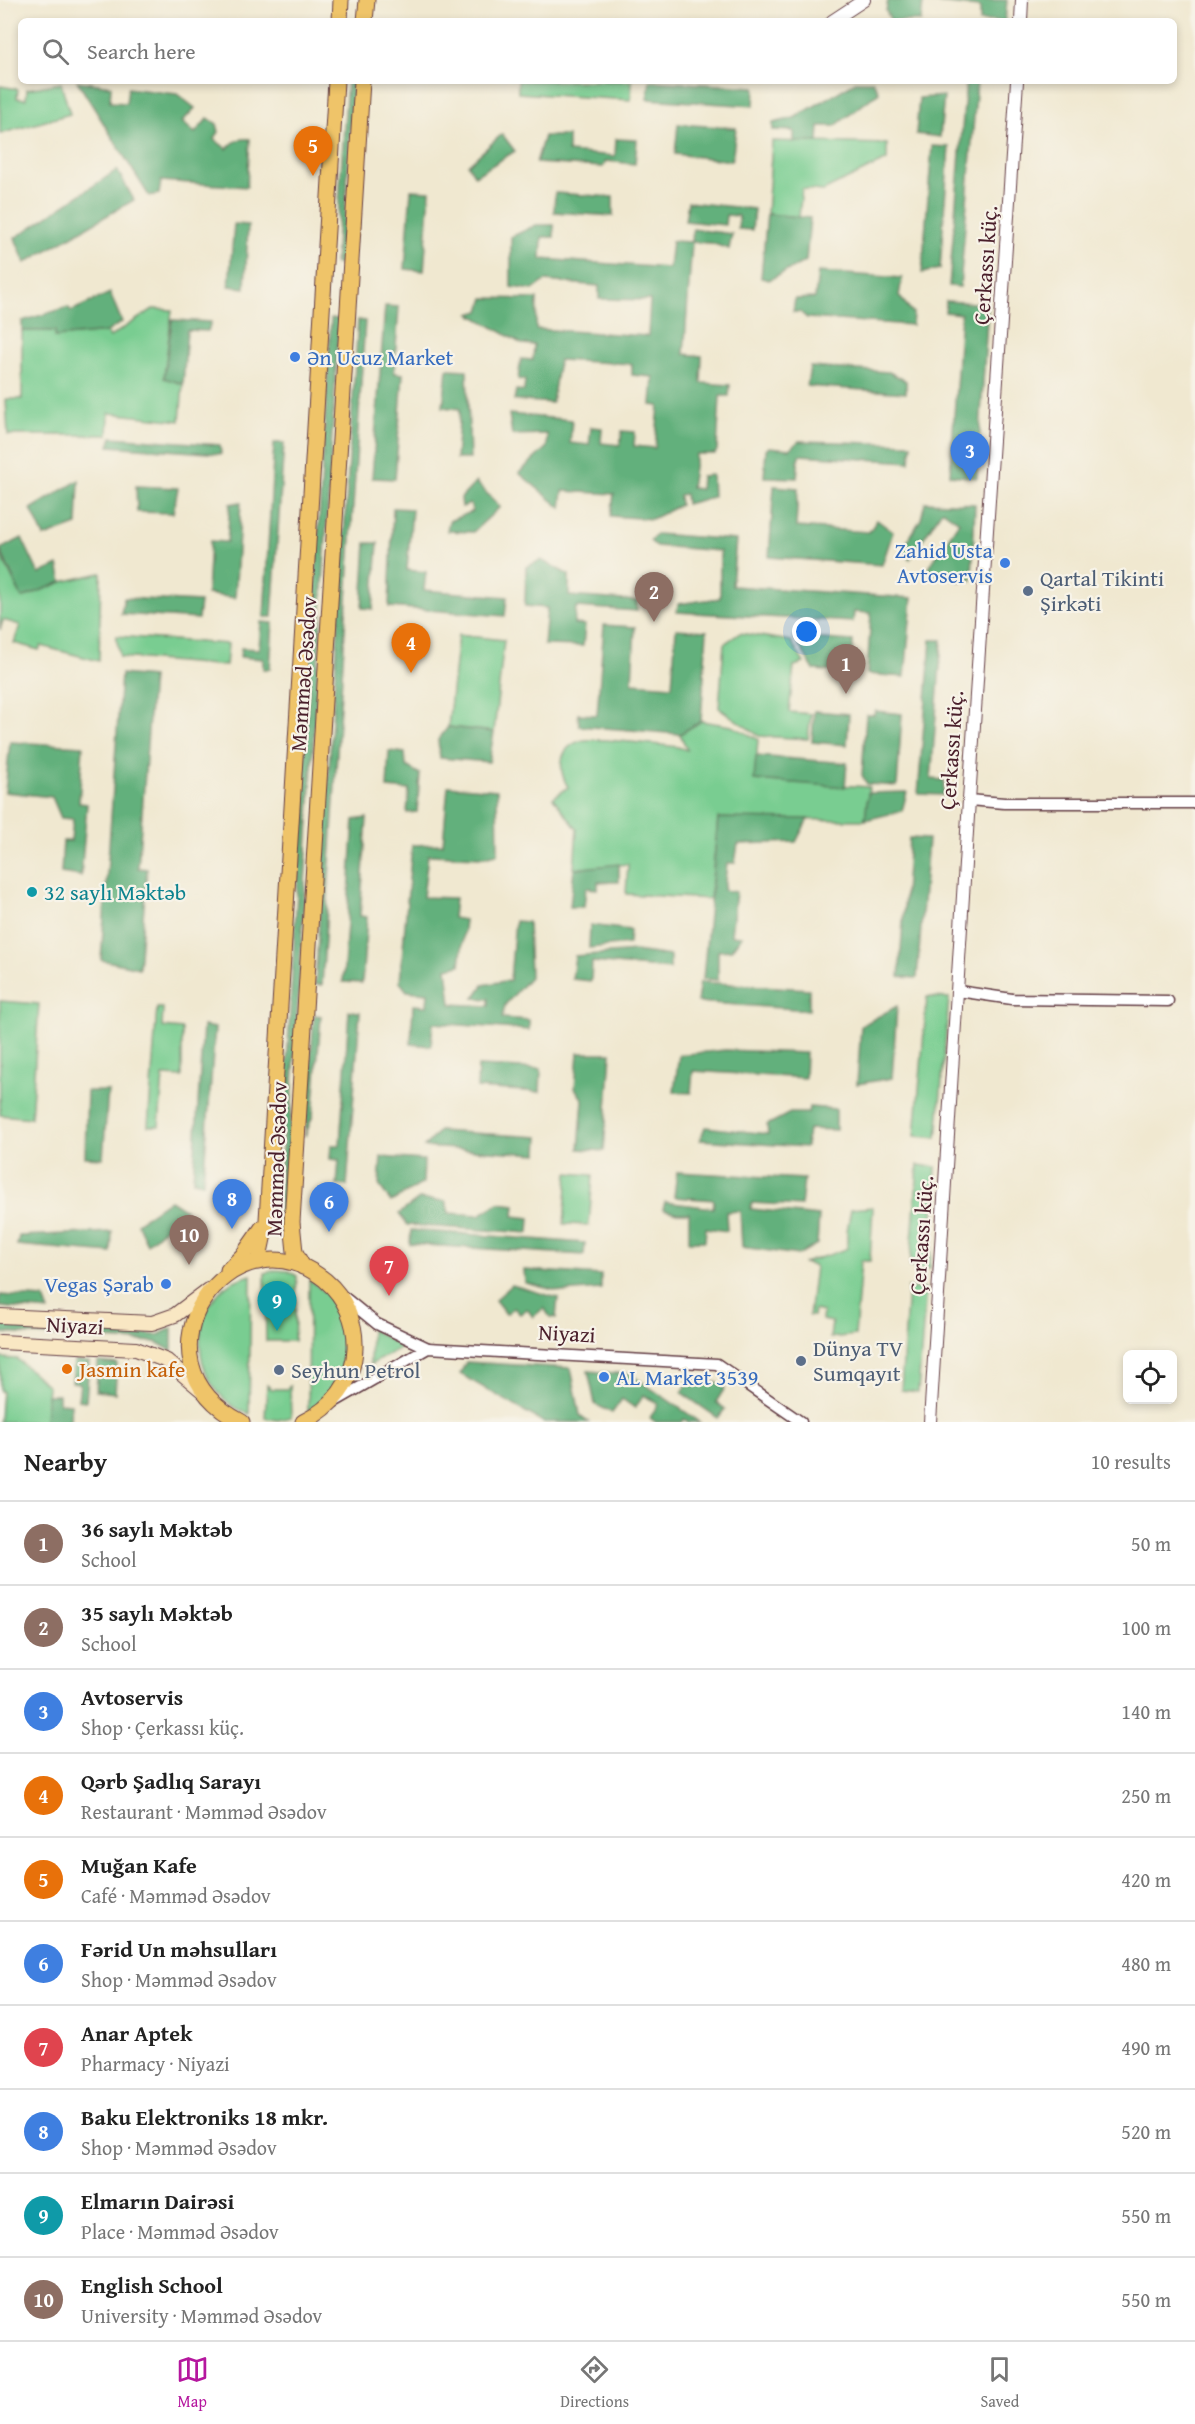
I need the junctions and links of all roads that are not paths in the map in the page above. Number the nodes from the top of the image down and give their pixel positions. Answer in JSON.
{"nodes":[{"id":1,"x":341,"y":0,"type":"edge"},
{"id":2,"x":366,"y":0,"type":"edge"},
{"id":3,"x":864,"y":0,"type":"edge"},
{"id":4,"x":1022,"y":0,"type":"edge"},
{"id":5,"x":340,"y":18,"type":"edge"},
{"id":6,"x":365,"y":18,"type":"edge"},
{"id":7,"x":837,"y":18,"type":"edge"},
{"id":8,"x":1021,"y":18,"type":"edge"},
{"id":9,"x":336,"y":84,"type":"edge"},
{"id":10,"x":362,"y":84,"type":"edge"},
{"id":11,"x":1017,"y":84,"type":"edge"},
{"id":12,"x":969,"y":800,"type":"junction"},
{"id":13,"x":1195,"y":803,"type":"edge"},
{"id":14,"x":958,"y":992,"type":"junction"},
{"id":15,"x":1168,"y":1001,"type":"dead end"},
{"id":16,"x":267,"y":1220,"type":"junction"},
{"id":17,"x":258,"y":1262,"type":"junction"},
{"id":18,"x":303,"y":1267,"type":"junction"},
{"id":19,"x":331,"y":1285,"type":"junction"},
{"id":20,"x":212,"y":1287,"type":"junction"},
{"id":21,"x":0,"y":1316,"type":"edge"},
{"id":22,"x":0,"y":1342,"type":"edge"},
{"id":23,"x":428,"y":1348,"type":"junction"},
{"id":24,"x":205,"y":1393,"type":"junction"},
{"id":25,"x":216,"y":1406,"type":"junction"},
{"id":26,"x":328,"y":1406,"type":"junction"},
{"id":27,"x":230,"y":1422,"type":"edge"},
{"id":28,"x":242,"y":1422,"type":"edge"},
{"id":29,"x":303,"y":1422,"type":"edge"},
{"id":30,"x":318,"y":1422,"type":"edge"},
{"id":31,"x":801,"y":1422,"type":"edge"},
{"id":32,"x":930,"y":1422,"type":"edge"}],
"edges":[{"from":1,"to":5,"type":"main road"},
{"from":2,"to":6,"type":"main road"},
{"from":3,"to":7,"type":"street"},
{"from":4,"to":8,"type":"street"},
{"from":9,"to":16,"type":"main road","name":"Məmməd Əsədov"},
{"from":10,"to":18,"type":"main road","name":"Məmməd Əsədov"},
{"from":11,"to":12,"type":"street","name":"Çerkassı küç."},
{"from":12,"to":13,"type":"street"},
{"from":12,"to":14,"type":"street","name":"Çerkassı küç."},
{"from":14,"to":15,"type":"street"},
{"from":14,"to":32,"type":"street","name":"Çerkassı küç."},
{"from":16,"to":17,"type":"main road","name":"Məmməd Əsədov"},
{"from":16,"to":20,"type":"main road"},
{"from":17,"to":18,"type":"main road"},
{"from":17,"to":20,"type":"main road"},
{"from":18,"to":19,"type":"main road"},
{"from":19,"to":23,"type":"street"},
{"from":19,"to":26,"type":"main road"},
{"from":20,"to":21,"type":"main road"},
{"from":20,"to":24,"type":"main road"},
{"from":22,"to":24,"type":"main road","name":"Niyazi"},
{"from":23,"to":26,"type":"street"},
{"from":23,"to":31,"type":"street","name":"Niyazi"},
{"from":24,"to":25,"type":"main road"},
{"from":25,"to":27,"type":"main road"},
{"from":25,"to":28,"type":"main road"},
{"from":26,"to":29,"type":"main road"},
{"from":26,"to":30,"type":"main road"}]}
